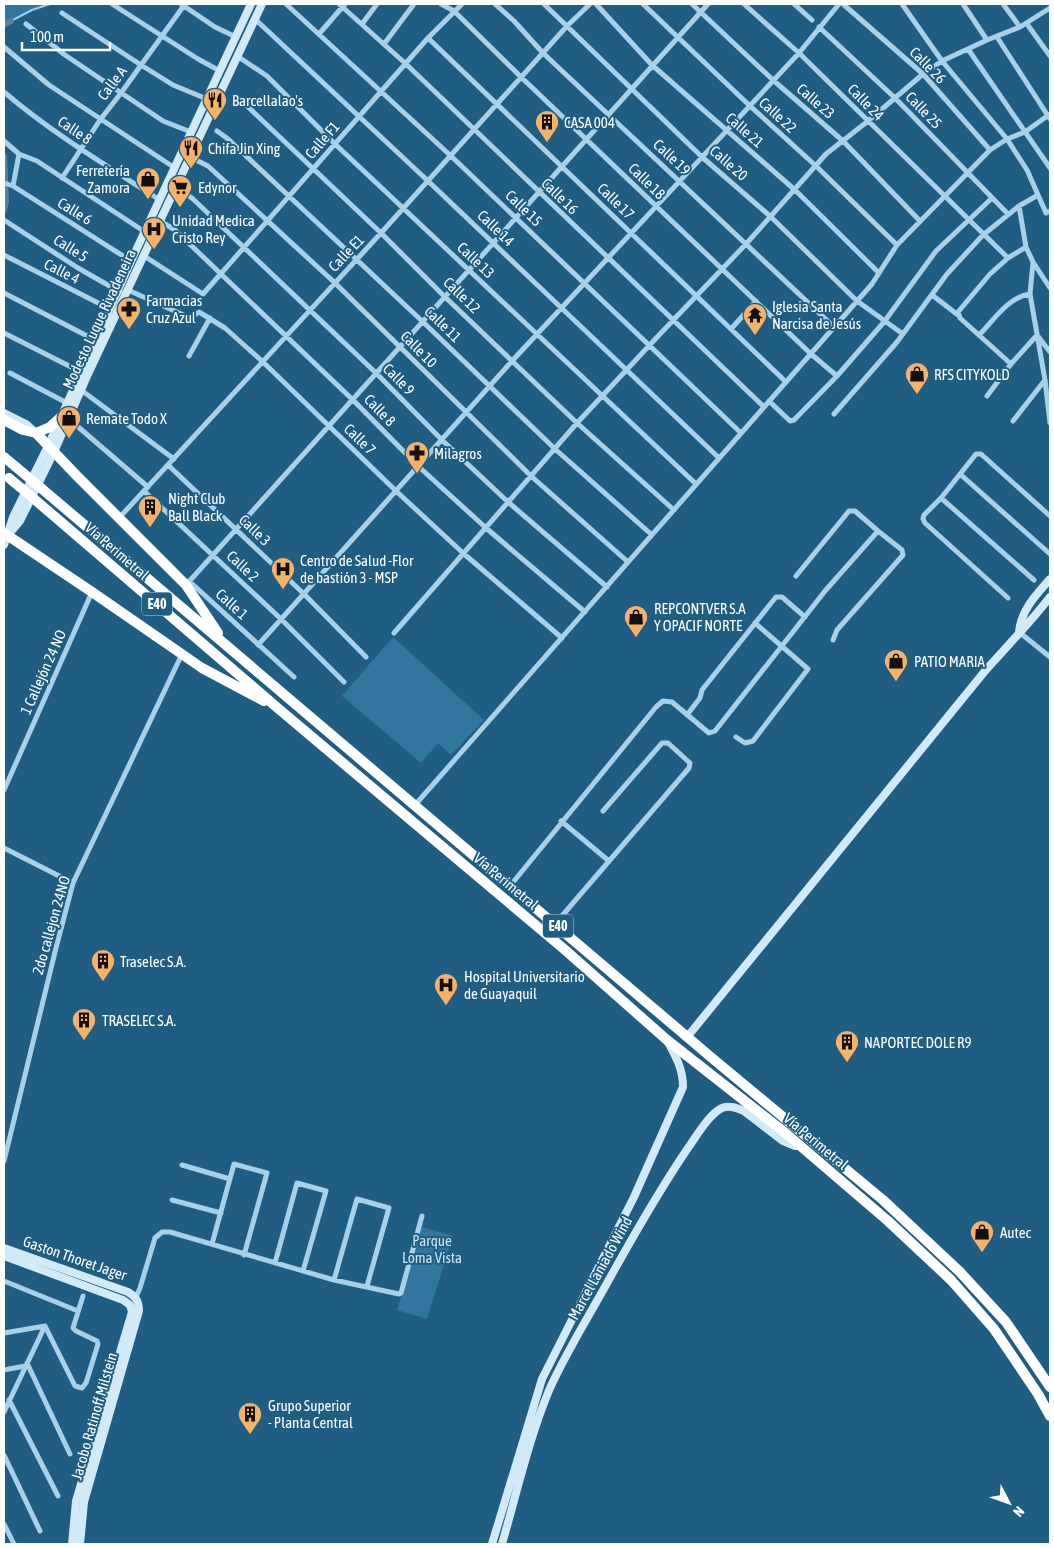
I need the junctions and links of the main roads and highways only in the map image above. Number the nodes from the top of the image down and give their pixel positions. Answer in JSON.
{"nodes":[{"id":1,"x":65,"y":418,"type":"road end"},
{"id":2,"x":4,"y":420,"type":"edge"},
{"id":3,"x":36,"y":433,"type":"junction"},
{"id":4,"x":4,"y":457,"type":"edge"},
{"id":5,"x":6,"y":475,"type":"edge"},
{"id":6,"x":5,"y":538,"type":"edge"},
{"id":7,"x":226,"y":645,"type":"junction"},
{"id":8,"x":280,"y":710,"type":"junction"},
{"id":9,"x":1050,"y":1387,"type":"edge"},
{"id":10,"x":1050,"y":1416,"type":"edge"}],
"edges":[{"from":1,"to":3,"type":"highway"},
{"from":2,"to":3,"type":"highway"},
{"from":3,"to":7,"type":"highway"},
{"from":4,"to":7,"type":"highway","name":"Vía Perimetral","number":"E40","bridge":true},
{"from":5,"to":8,"type":"highway","name":"Vía Perimetral","number":"E40","bridge":true},
{"from":6,"to":8,"type":"highway"},
{"from":7,"to":9,"type":"highway","name":"Vía Perimetral","number":"E40"},
{"from":8,"to":10,"type":"highway","name":"Vía Perimetral","number":"E40"}]}
